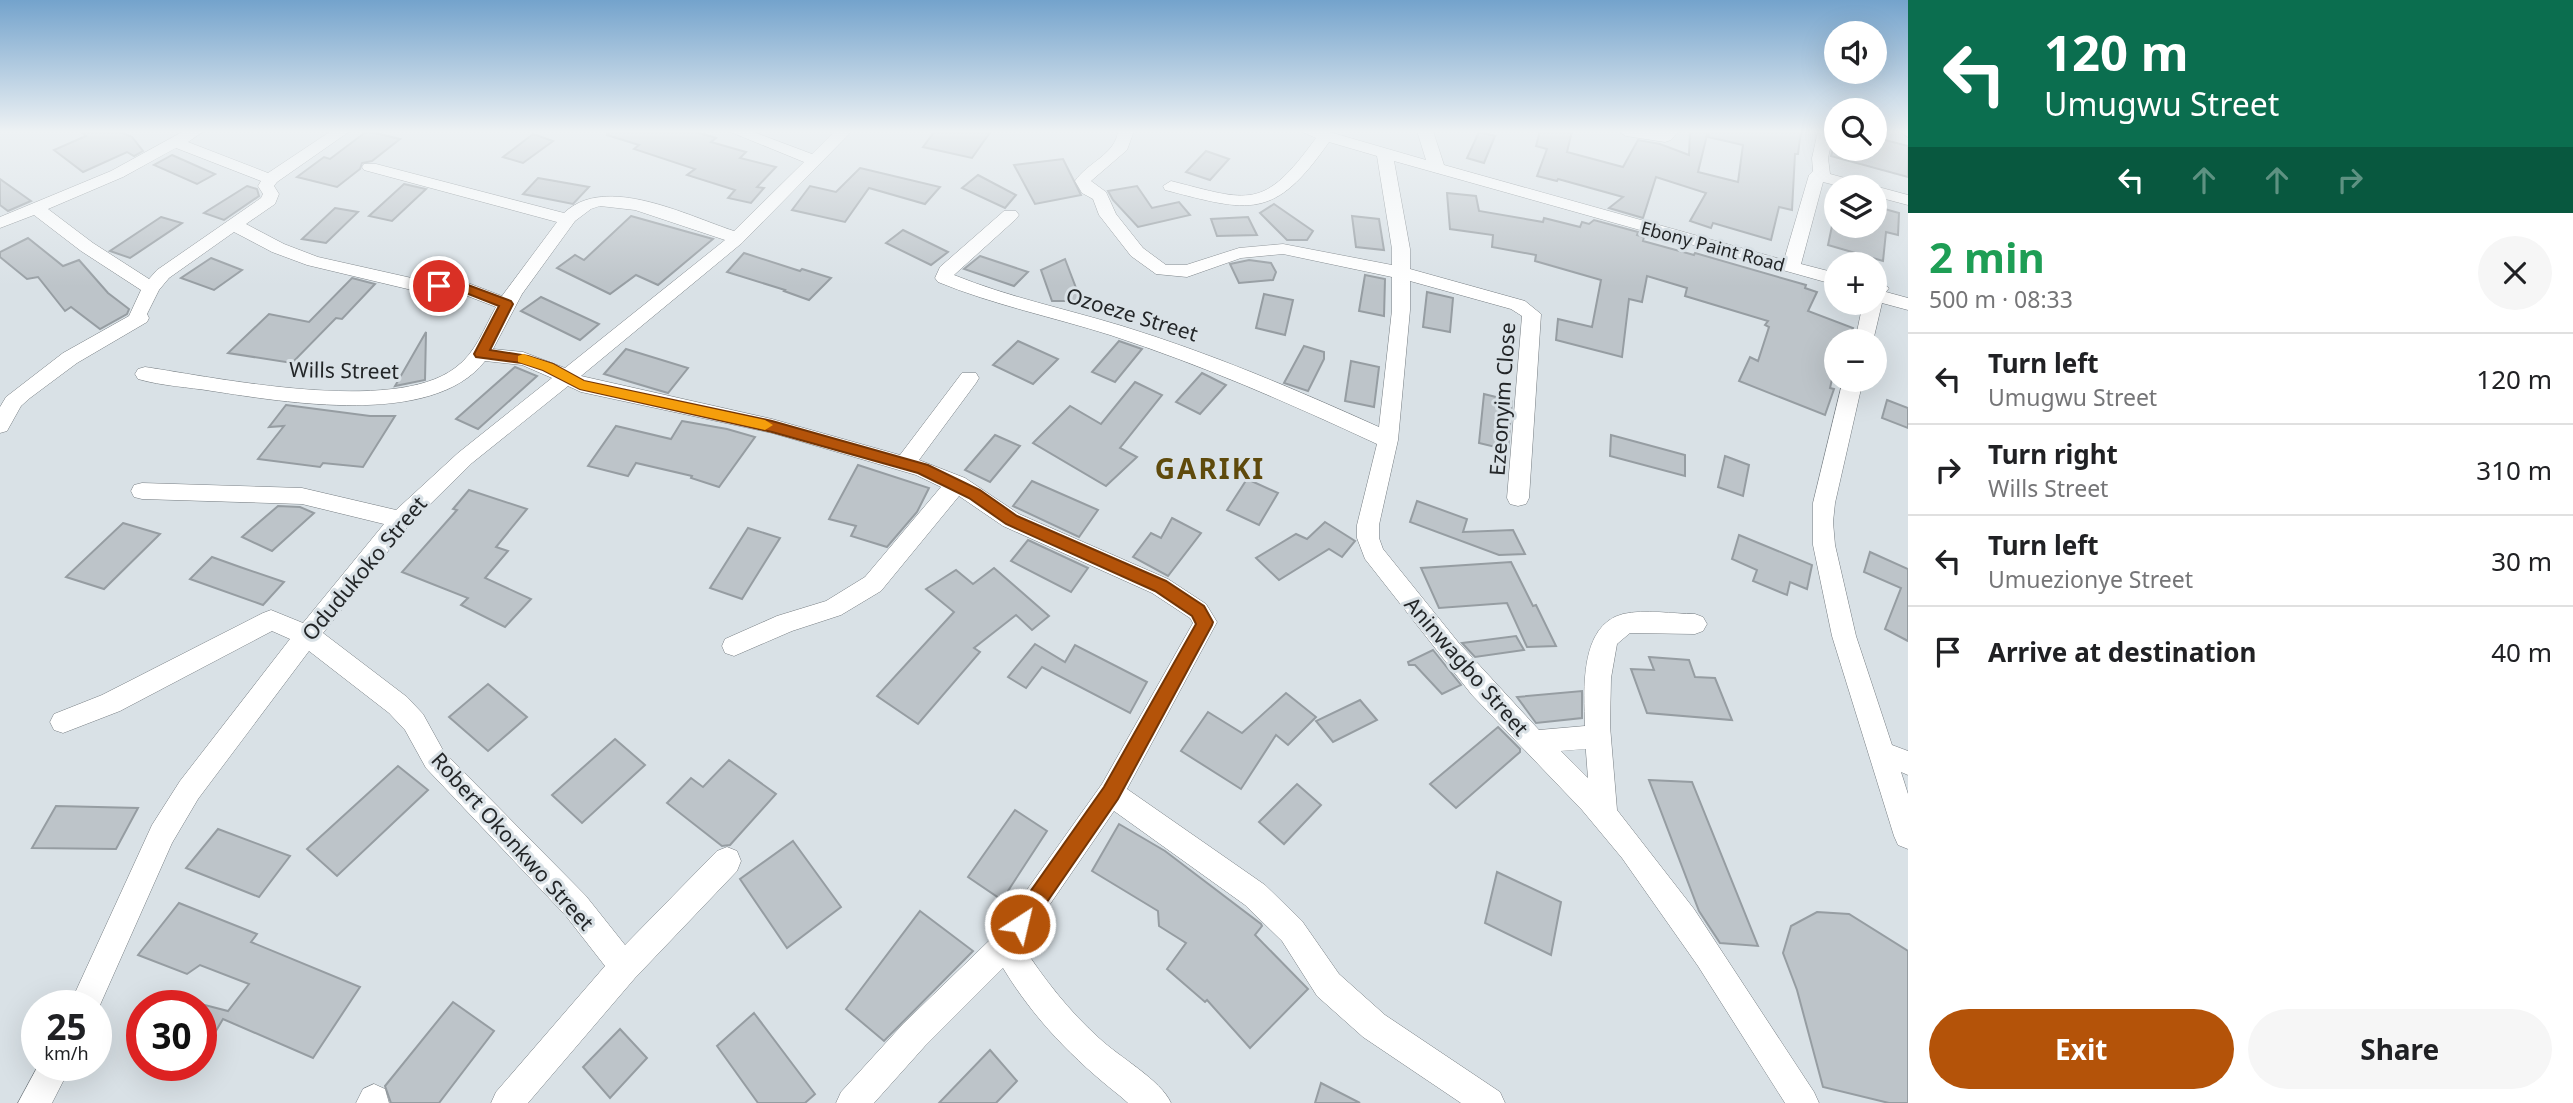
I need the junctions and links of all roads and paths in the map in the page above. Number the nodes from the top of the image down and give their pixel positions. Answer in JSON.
{"nodes":[{"id":1,"x":97,"y":182,"type":"edge"},
{"id":2,"x":268,"y":182,"type":"edge"},
{"id":3,"x":428,"y":182,"type":"edge"},
{"id":4,"x":792,"y":182,"type":"edge"},
{"id":5,"x":1084,"y":182,"type":"edge"},
{"id":6,"x":1285,"y":182,"type":"edge"},
{"id":7,"x":1390,"y":182,"type":"edge"},
{"id":8,"x":1488,"y":182,"type":"edge"},
{"id":9,"x":1815,"y":182,"type":"edge"},
{"id":10,"x":1171,"y":186,"type":"dead end"},
{"id":11,"x":1887,"y":194,"type":"edge"},
{"id":12,"x":1908,"y":200,"type":"edge"},
{"id":13,"x":36,"y":208,"type":"junction"},
{"id":14,"x":1010,"y":215,"type":"dead end"},
{"id":15,"x":566,"y":219,"type":"junction"},
{"id":16,"x":0,"y":222,"type":"edge"},
{"id":17,"x":234,"y":225,"type":"junction"},
{"id":18,"x":737,"y":238,"type":"junction"},
{"id":19,"x":1791,"y":268,"type":"junction"},
{"id":20,"x":1402,"y":273,"type":"junction"},
{"id":21,"x":1824,"y":276,"type":"edge"},
{"id":22,"x":151,"y":288,"type":"junction"},
{"id":23,"x":1887,"y":291,"type":"edge"},
{"id":24,"x":1908,"y":292,"type":"edge"},
{"id":25,"x":1887,"y":295,"type":"edge"},
{"id":26,"x":506,"y":304,"type":"junction"},
{"id":27,"x":1908,"y":304,"type":"edge"},
{"id":28,"x":481,"y":354,"type":"junction"},
{"id":29,"x":145,"y":374,"type":"dead end"},
{"id":30,"x":565,"y":377,"type":"junction"},
{"id":31,"x":969,"y":377,"type":"dead end"},
{"id":32,"x":0,"y":388,"type":"edge"},
{"id":33,"x":1850,"y":392,"type":"edge"},
{"id":34,"x":23,"y":393,"type":"junction"},
{"id":35,"x":0,"y":426,"type":"edge"},
{"id":36,"x":1388,"y":440,"type":"junction"},
{"id":37,"x":904,"y":464,"type":"junction"},
{"id":38,"x":957,"y":485,"type":"junction"},
{"id":39,"x":142,"y":491,"type":"dead end"},
{"id":40,"x":1518,"y":498,"type":"dead end"},
{"id":41,"x":400,"y":520,"type":"junction"},
{"id":42,"x":1695,"y":624,"type":"dead end"},
{"id":43,"x":307,"y":635,"type":"junction"},
{"id":44,"x":734,"y":646,"type":"dead end"},
{"id":45,"x":63,"y":722,"type":"dead end"},
{"id":46,"x":1599,"y":736,"type":"junction"},
{"id":47,"x":1534,"y":742,"type":"junction"},
{"id":48,"x":1883,"y":754,"type":"junction"},
{"id":49,"x":1908,"y":763,"type":"edge"},
{"id":50,"x":1111,"y":793,"type":"junction"},
{"id":51,"x":1604,"y":816,"type":"junction"},
{"id":52,"x":1908,"y":836,"type":"edge"},
{"id":53,"x":727,"y":861,"type":"dead end"},
{"id":54,"x":1005,"y":946,"type":"junction"},
{"id":55,"x":624,"y":967,"type":"junction"},
{"id":56,"x":91,"y":990,"type":"edge"},
{"id":57,"x":46,"y":1081,"type":"edge"},
{"id":58,"x":1147,"y":1101,"type":"edge"},
{"id":59,"x":34,"y":1103,"type":"edge"},
{"id":60,"x":507,"y":1103,"type":"edge"},
{"id":61,"x":852,"y":1103,"type":"edge"},
{"id":62,"x":1489,"y":1103,"type":"edge"},
{"id":63,"x":1804,"y":1103,"type":"edge"}],
"edges":[{"from":1,"to":13,"type":"street"},
{"from":2,"to":17,"type":"street"},
{"from":3,"to":15,"type":"street"},
{"from":4,"to":18,"type":"street","name":"Odudukoko Street"},
{"from":5,"to":20,"type":"street"},
{"from":6,"to":10,"type":"street"},
{"from":7,"to":20,"type":"street","name":"Aninwagbo Street"},
{"from":8,"to":19,"type":"street","name":"Ebony Paint Road"},
{"from":9,"to":19,"type":"street"},
{"from":11,"to":12,"type":"street"},
{"from":13,"to":16,"type":"street"},
{"from":13,"to":22,"type":"street"},
{"from":14,"to":36,"type":"street","name":"Ozoeze Street"},
{"from":15,"to":18,"type":"street","name":"Wills Street"},
{"from":15,"to":26,"type":"street","name":"Wills Street"},
{"from":17,"to":22,"type":"street"},
{"from":17,"to":26,"type":"street"},
{"from":18,"to":30,"type":"street","name":"Odudukoko Street"},
{"from":19,"to":21,"type":"street","name":"Ebony Paint Road"},
{"from":20,"to":36,"type":"street","name":"Aninwagbo Street"},
{"from":20,"to":40,"type":"street","name":"Ezeonyim Close"},
{"from":22,"to":34,"type":"street"},
{"from":23,"to":24,"type":"street"},
{"from":25,"to":27,"type":"street"},
{"from":26,"to":28,"type":"street","name":"Wills Street"},
{"from":28,"to":29,"type":"street","name":"Wills Street"},
{"from":28,"to":30,"type":"street"},
{"from":30,"to":37,"type":"street"},
{"from":30,"to":41,"type":"street","name":"Odudukoko Street"},
{"from":31,"to":37,"type":"street"},
{"from":32,"to":34,"type":"street"},
{"from":33,"to":48,"type":"street"},
{"from":34,"to":35,"type":"street"},
{"from":36,"to":47,"type":"street","name":"Aninwagbo Street"},
{"from":37,"to":38,"type":"street"},
{"from":38,"to":44,"type":"street"},
{"from":38,"to":50,"type":"street"},
{"from":39,"to":41,"type":"street"},
{"from":41,"to":43,"type":"street","name":"Odudukoko Street"},
{"from":42,"to":46,"type":"street"},
{"from":43,"to":45,"type":"street","name":"Robert Okonkwo Street"},
{"from":43,"to":55,"type":"street","name":"Robert Okonkwo Street"},
{"from":43,"to":56,"type":"street","name":"Odudukoko Street"},
{"from":46,"to":47,"type":"street"},
{"from":46,"to":51,"type":"street"},
{"from":47,"to":51,"type":"street","name":"Aninwagbo Street"},
{"from":48,"to":49,"type":"street"},
{"from":48,"to":52,"type":"street"},
{"from":50,"to":54,"type":"street"},
{"from":50,"to":62,"type":"street"},
{"from":51,"to":63,"type":"street","name":"Aninwagbo Street"},
{"from":53,"to":55,"type":"street"},
{"from":54,"to":58,"type":"street"},
{"from":54,"to":61,"type":"street"},
{"from":55,"to":60,"type":"street"},
{"from":57,"to":59,"type":"street"}]}
